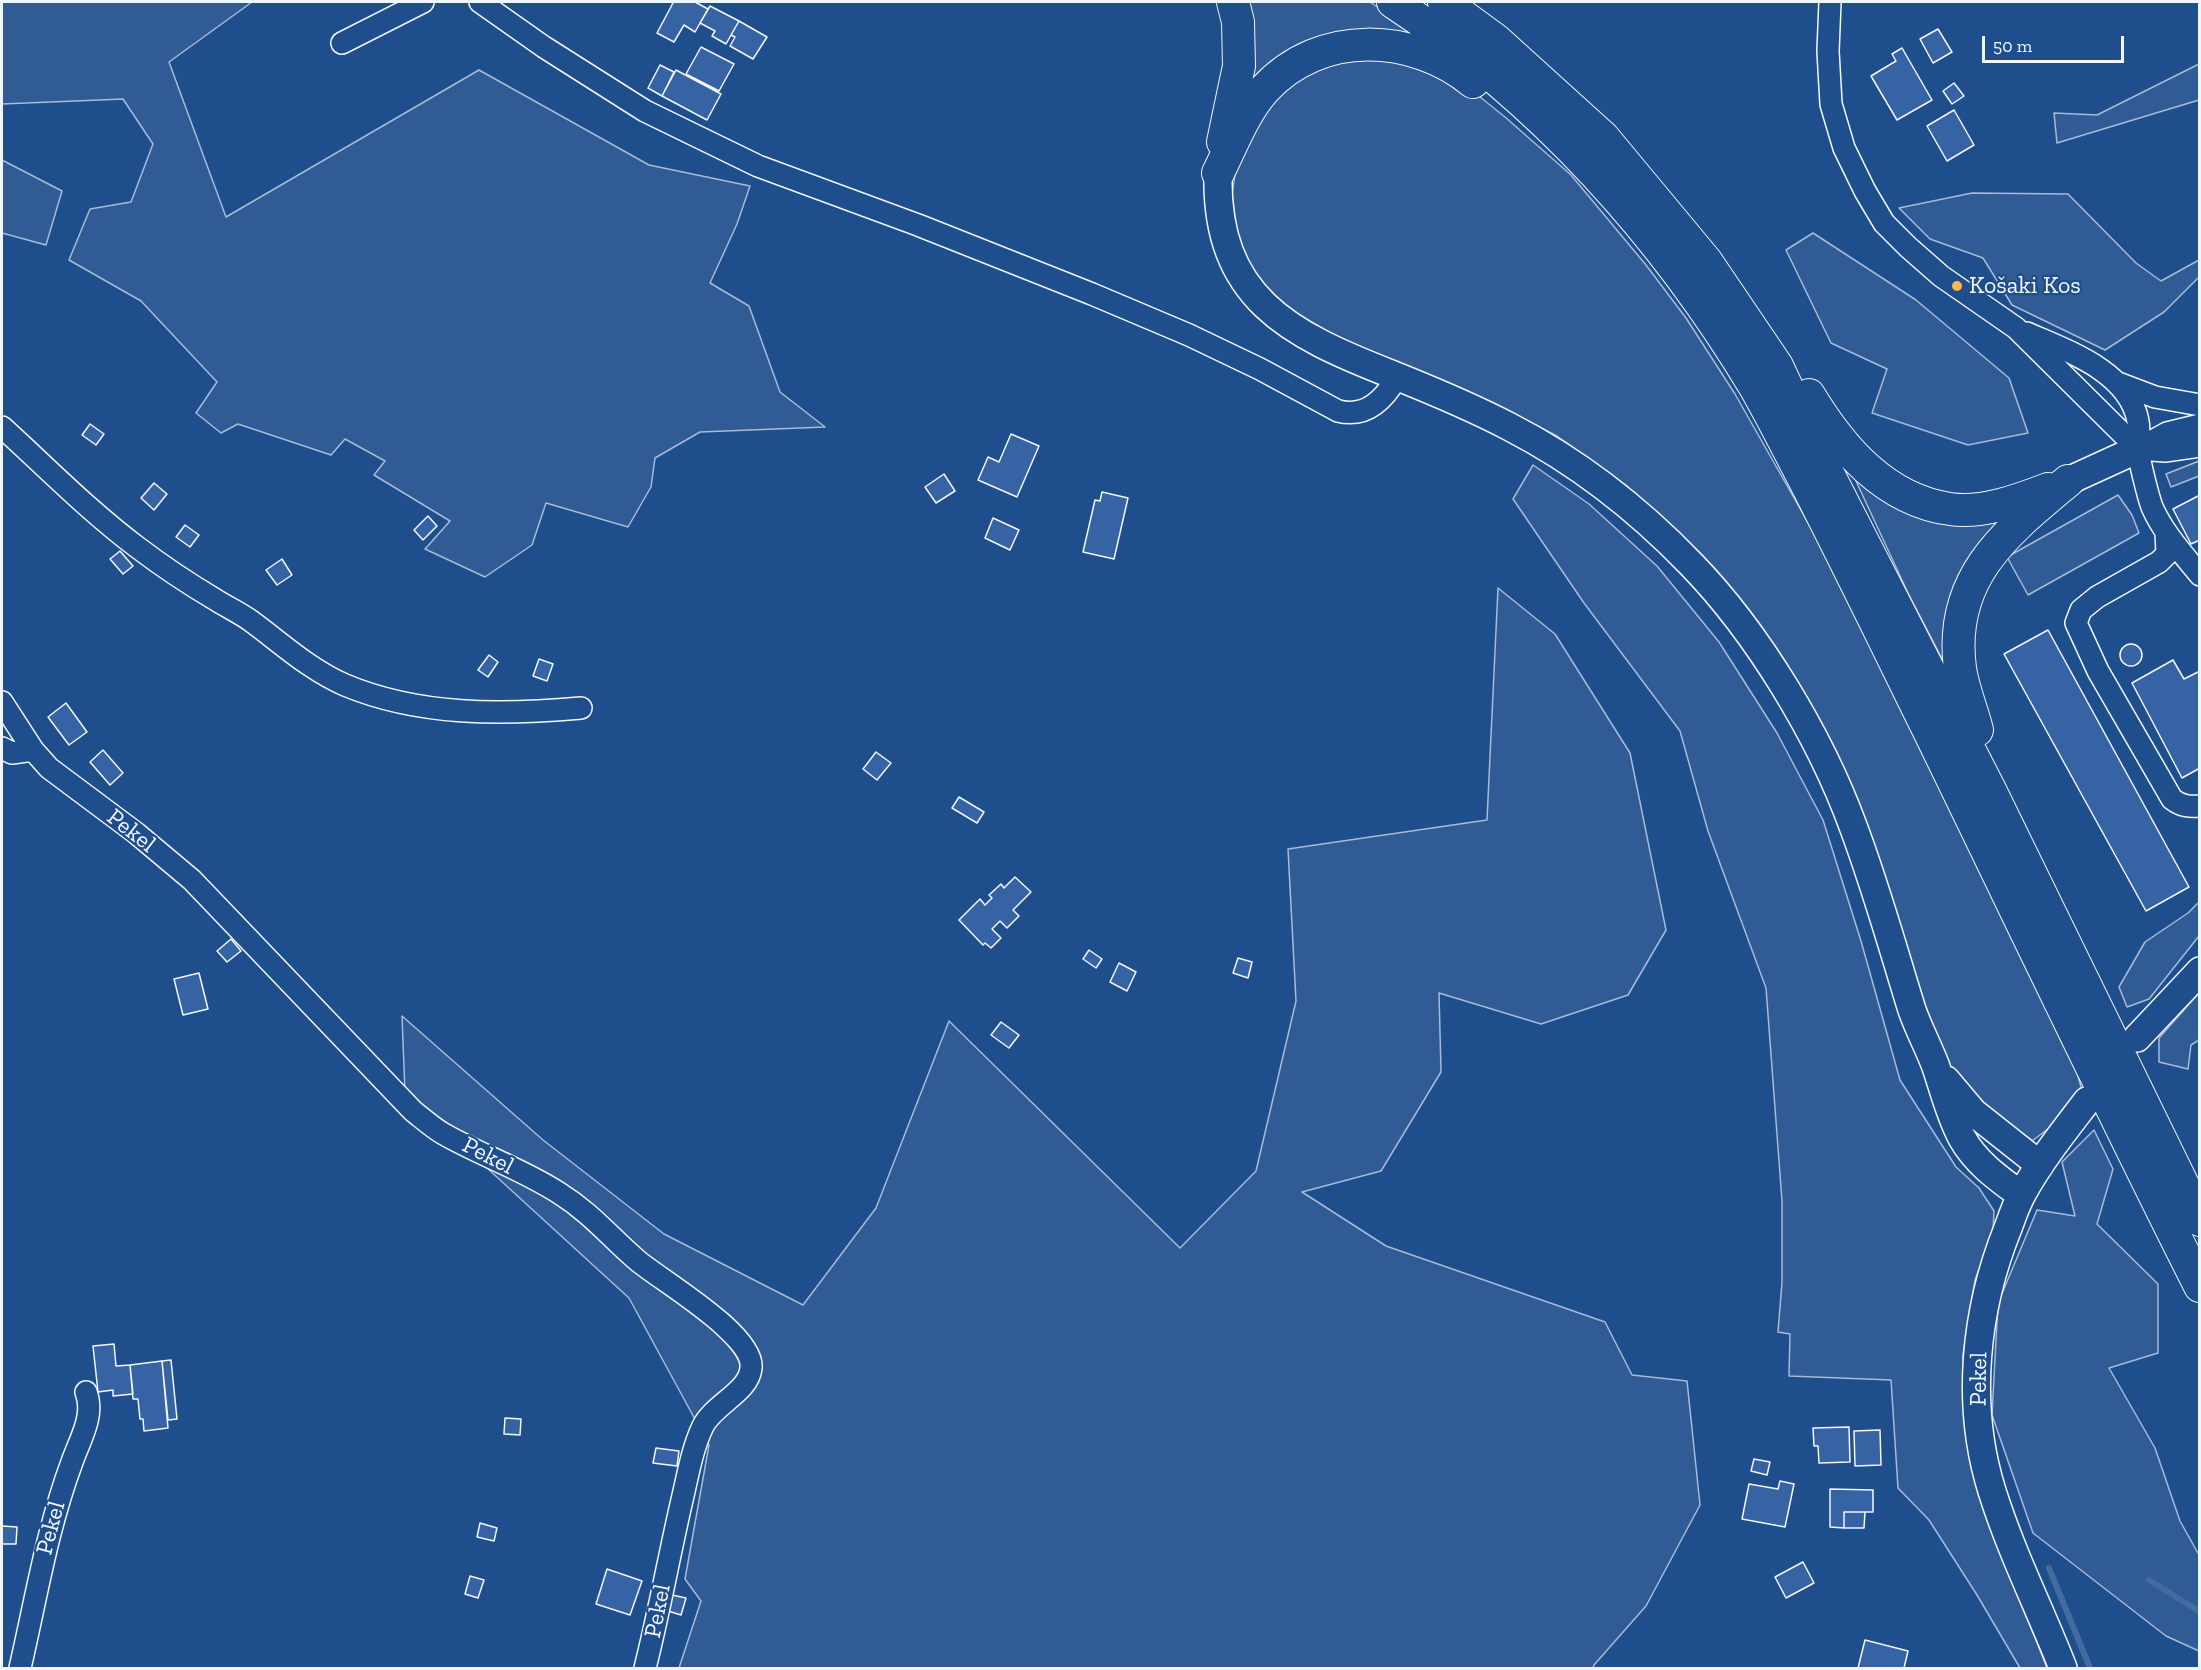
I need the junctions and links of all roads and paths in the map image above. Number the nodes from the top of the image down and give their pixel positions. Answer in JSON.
{"nodes":[{"id":1,"x":423,"y":2,"type":"edge"},
{"id":2,"x":480,"y":2,"type":"edge"},
{"id":3,"x":1233,"y":2,"type":"edge"},
{"id":4,"x":1393,"y":2,"type":"edge"},
{"id":5,"x":1444,"y":2,"type":"edge"},
{"id":6,"x":1830,"y":2,"type":"edge"},
{"id":7,"x":342,"y":43,"type":"dead end"},
{"id":8,"x":1218,"y":173,"type":"junction"},
{"id":9,"x":1600,"y":178,"type":"junction"},
{"id":10,"x":2016,"y":328,"type":"junction"},
{"id":11,"x":1777,"y":366,"type":"junction"},
{"id":12,"x":1397,"y":377,"type":"junction"},
{"id":13,"x":2118,"y":383,"type":"junction"},
{"id":14,"x":2199,"y":405,"type":"edge"},
{"id":15,"x":2199,"y":425,"type":"edge"},
{"id":16,"x":2,"y":427,"type":"edge"},
{"id":17,"x":2199,"y":446,"type":"edge"},
{"id":18,"x":2138,"y":449,"type":"junction"},
{"id":19,"x":2068,"y":480,"type":"junction"},
{"id":20,"x":2166,"y":532,"type":"junction"},
{"id":21,"x":2199,"y":574,"type":"edge"},
{"id":22,"x":2,"y":702,"type":"edge"},
{"id":23,"x":581,"y":708,"type":"dead end"},
{"id":24,"x":2,"y":747,"type":"edge"},
{"id":25,"x":33,"y":750,"type":"junction"},
{"id":26,"x":1990,"y":790,"type":"junction"},
{"id":27,"x":2199,"y":806,"type":"edge"},
{"id":28,"x":2199,"y":971,"type":"edge"},
{"id":29,"x":2137,"y":1038,"type":"dead end"},
{"id":30,"x":1936,"y":1067,"type":"junction"},
{"id":31,"x":2087,"y":1101,"type":"dead end"},
{"id":32,"x":2040,"y":1165,"type":"junction"},
{"id":33,"x":2021,"y":1195,"type":"junction"},
{"id":34,"x":2199,"y":1220,"type":"edge"},
{"id":35,"x":2199,"y":1286,"type":"edge"},
{"id":36,"x":86,"y":1392,"type":"dead end"},
{"id":37,"x":20,"y":1668,"type":"edge"},
{"id":38,"x":645,"y":1668,"type":"edge"},
{"id":39,"x":2063,"y":1668,"type":"edge"}],
"edges":[{"from":1,"to":7,"type":"street"},
{"from":2,"to":12,"type":"street"},
{"from":3,"to":8,"type":"highway"},
{"from":4,"to":9,"type":"highway"},
{"from":5,"to":11,"type":"highway"},
{"from":6,"to":10,"type":"street"},
{"from":8,"to":9,"type":"highway"},
{"from":8,"to":12,"type":"main road"},
{"from":9,"to":35,"type":"highway"},
{"from":10,"to":13,"type":"street"},
{"from":10,"to":18,"type":"street"},
{"from":11,"to":19,"type":"highway"},
{"from":11,"to":26,"type":"highway"},
{"from":12,"to":30,"type":"main road"},
{"from":13,"to":14,"type":"street"},
{"from":13,"to":18,"type":"street"},
{"from":15,"to":18,"type":"street"},
{"from":16,"to":23,"type":"street"},
{"from":17,"to":18,"type":"street"},
{"from":18,"to":19,"type":"main road"},
{"from":18,"to":20,"type":"street"},
{"from":19,"to":26,"type":"highway"},
{"from":20,"to":21,"type":"street"},
{"from":20,"to":27,"type":"street"},
{"from":22,"to":25,"type":"street","name":"Pekel"},
{"from":24,"to":25,"type":"street"},
{"from":25,"to":38,"type":"street","name":"Pekel"},
{"from":26,"to":34,"type":"highway"},
{"from":28,"to":29,"type":"main road"},
{"from":30,"to":32,"type":"main road"},
{"from":30,"to":33,"type":"main road"},
{"from":31,"to":32,"type":"main road","name":"Pekel"},
{"from":32,"to":33,"type":"main road","name":"Pekel"},
{"from":33,"to":39,"type":"main road","name":"Pekel"},
{"from":36,"to":37,"type":"street","name":"Pekel"}]}
